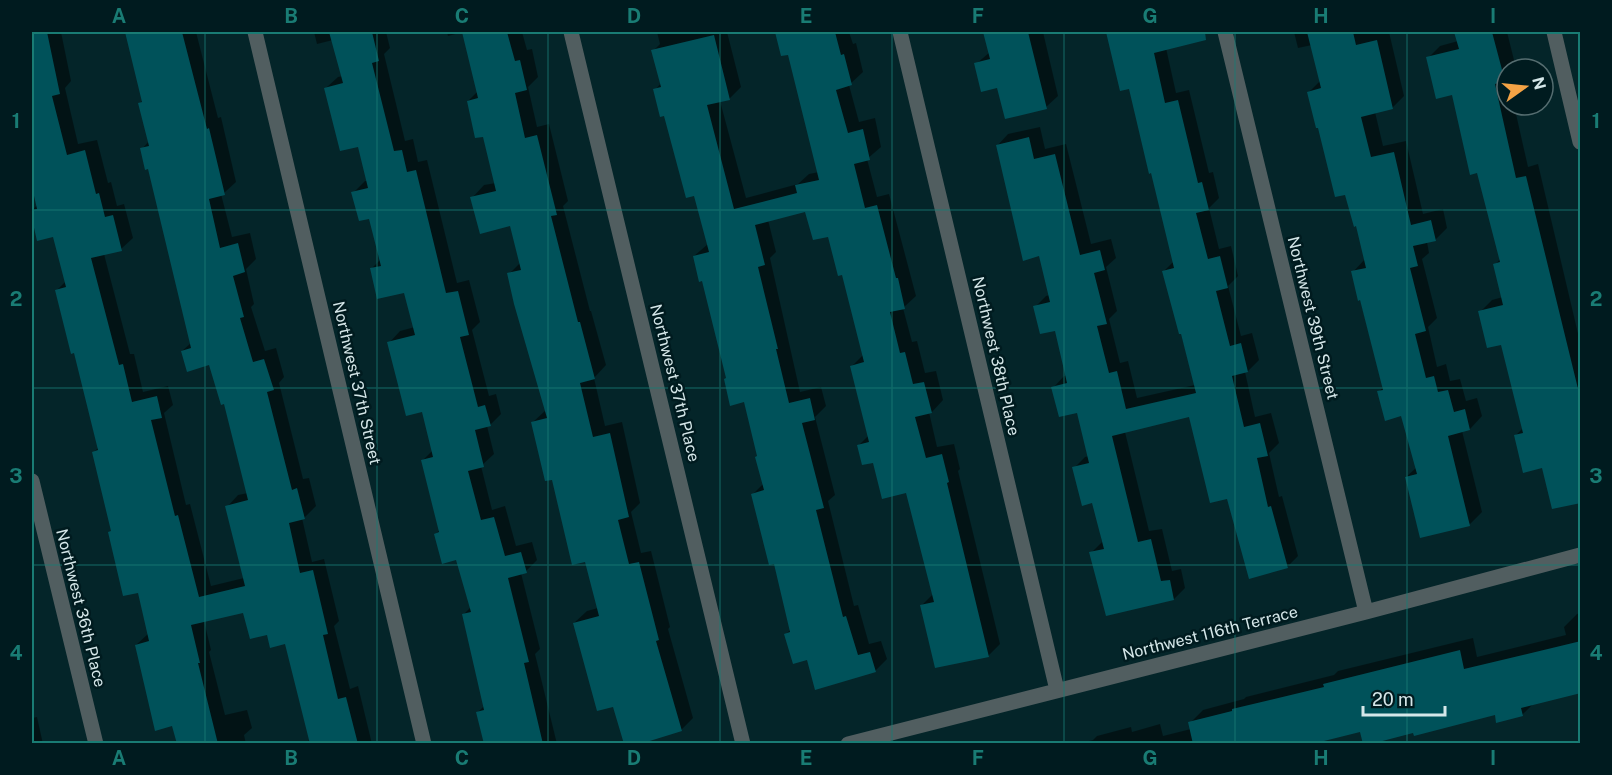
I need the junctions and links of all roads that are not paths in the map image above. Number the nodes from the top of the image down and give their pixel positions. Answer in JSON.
{"nodes":[{"id":1,"x":255,"y":32,"type":"edge"},
{"id":2,"x":571,"y":32,"type":"edge"},
{"id":3,"x":900,"y":32,"type":"edge"},
{"id":4,"x":1225,"y":32,"type":"edge"},
{"id":5,"x":1554,"y":32,"type":"edge"},
{"id":6,"x":1581,"y":142,"type":"edge"},
{"id":7,"x":32,"y":481,"type":"edge"},
{"id":8,"x":1581,"y":555,"type":"edge"},
{"id":9,"x":1366,"y":612,"type":"junction"},
{"id":10,"x":1058,"y":690,"type":"junction"},
{"id":11,"x":96,"y":744,"type":"edge"},
{"id":12,"x":424,"y":744,"type":"edge"},
{"id":13,"x":743,"y":744,"type":"edge"},
{"id":14,"x":848,"y":744,"type":"edge"}],
"edges":[{"from":1,"to":12,"type":"street","name":"Northwest 37th Street"},
{"from":2,"to":13,"type":"street","name":"Northwest 37th Place"},
{"from":3,"to":10,"type":"street","name":"Northwest 38th Place"},
{"from":4,"to":9,"type":"street","name":"Northwest 39th Street"},
{"from":5,"to":6,"type":"street"},
{"from":7,"to":11,"type":"street","name":"Northwest 36th Place"},
{"from":8,"to":9,"type":"street","name":"Northwest 116th Terrace"},
{"from":9,"to":10,"type":"street","name":"Northwest 116th Terrace"},
{"from":10,"to":14,"type":"street","name":"Northwest 116th Terrace"}]}
